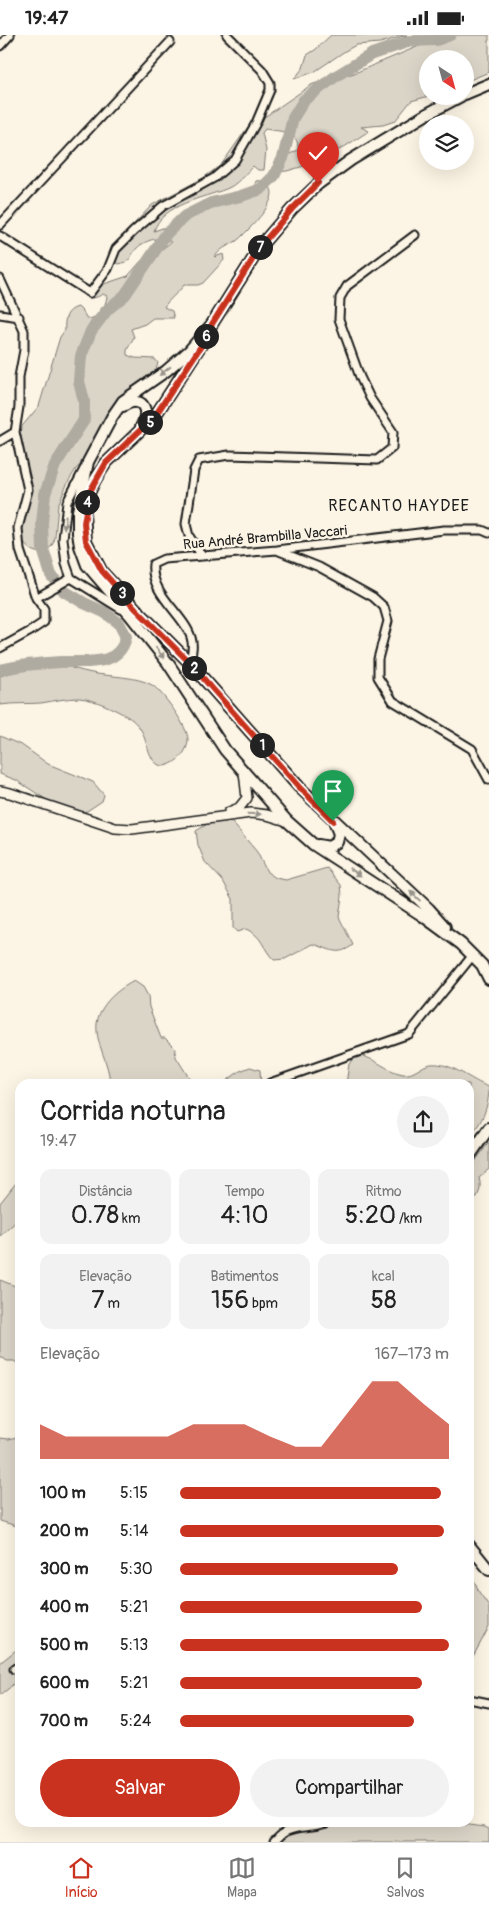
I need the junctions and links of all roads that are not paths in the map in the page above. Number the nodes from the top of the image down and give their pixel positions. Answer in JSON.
{"nodes":[{"id":1,"x":10,"y":35,"type":"edge"},
{"id":2,"x":227,"y":35,"type":"edge"},
{"id":3,"x":170,"y":42,"type":"dead end"},
{"id":4,"x":0,"y":46,"type":"edge"},
{"id":5,"x":489,"y":83,"type":"edge"},
{"id":6,"x":474,"y":90,"type":"edge"},
{"id":7,"x":445,"y":105,"type":"edge"},
{"id":8,"x":0,"y":225,"type":"edge"},
{"id":9,"x":415,"y":235,"type":"dead end"},
{"id":10,"x":0,"y":236,"type":"edge"},
{"id":11,"x":0,"y":279,"type":"edge"},
{"id":12,"x":0,"y":314,"type":"edge"},
{"id":13,"x":19,"y":317,"type":"junction"},
{"id":14,"x":212,"y":324,"type":"junction"},
{"id":15,"x":112,"y":417,"type":"junction"},
{"id":16,"x":15,"y":432,"type":"junction"},
{"id":17,"x":137,"y":435,"type":"junction"},
{"id":18,"x":0,"y":441,"type":"edge"},
{"id":19,"x":88,"y":462,"type":"junction"},
{"id":20,"x":489,"y":533,"type":"edge"},
{"id":21,"x":277,"y":550,"type":"junction"},
{"id":22,"x":202,"y":556,"type":"junction"},
{"id":23,"x":67,"y":580,"type":"junction"},
{"id":24,"x":36,"y":598,"type":"junction"},
{"id":25,"x":130,"y":615,"type":"junction"},
{"id":26,"x":0,"y":647,"type":"edge"},
{"id":27,"x":188,"y":661,"type":"junction"},
{"id":28,"x":244,"y":772,"type":"junction"},
{"id":29,"x":489,"y":780,"type":"edge"},
{"id":30,"x":0,"y":791,"type":"edge"},
{"id":31,"x":220,"y":816,"type":"junction"},
{"id":32,"x":287,"y":821,"type":"junction"},
{"id":33,"x":333,"y":821,"type":"junction"},
{"id":34,"x":314,"y":845,"type":"junction"},
{"id":35,"x":461,"y":944,"type":"junction"},
{"id":36,"x":473,"y":955,"type":"junction"},
{"id":37,"x":485,"y":967,"type":"edge"},
{"id":38,"x":489,"y":979,"type":"edge"},
{"id":39,"x":281,"y":1079,"type":"edge"},
{"id":40,"x":489,"y":1128,"type":"edge"},
{"id":41,"x":474,"y":1150,"type":"edge"},
{"id":42,"x":474,"y":1551,"type":"edge"},
{"id":43,"x":489,"y":1570,"type":"edge"},
{"id":44,"x":474,"y":1700,"type":"edge"},
{"id":45,"x":489,"y":1703,"type":"edge"},
{"id":46,"x":302,"y":1827,"type":"edge"},
{"id":47,"x":274,"y":1842,"type":"edge"}],
"edges":[{"from":1,"to":4,"type":"street"},
{"from":2,"to":10,"type":"street"},
{"from":3,"to":8,"type":"street"},
{"from":5,"to":6,"type":"main road"},
{"from":7,"to":14,"type":"main road"},
{"from":9,"to":22,"type":"street"},
{"from":11,"to":13,"type":"street"},
{"from":12,"to":13,"type":"street"},
{"from":13,"to":16,"type":"street"},
{"from":14,"to":15,"type":"main road","one_way":true},
{"from":14,"to":17,"type":"main road"},
{"from":15,"to":17,"type":"main road"},
{"from":15,"to":19,"type":"main road"},
{"from":16,"to":18,"type":"street"},
{"from":16,"to":24,"type":"street"},
{"from":17,"to":27,"type":"main road"},
{"from":19,"to":23,"type":"street","one_way":true},
{"from":19,"to":25,"type":"main road"},
{"from":20,"to":21,"type":"street","name":"Rua André Brambilla Vaccari"},
{"from":21,"to":22,"type":"street","name":"Rua André Brambilla Vaccari"},
{"from":21,"to":29,"type":"street"},
{"from":22,"to":27,"type":"street","name":"Rua André Brambilla Vaccari"},
{"from":23,"to":24,"type":"street"},
{"from":23,"to":25,"type":"street"},
{"from":24,"to":26,"type":"street"},
{"from":25,"to":28,"type":"main road","one_way":true},
{"from":27,"to":33,"type":"main road"},
{"from":28,"to":31,"type":"main road"},
{"from":28,"to":32,"type":"main road"},
{"from":30,"to":31,"type":"main road"},
{"from":31,"to":32,"type":"main road","one_way":true},
{"from":32,"to":34,"type":"main road"},
{"from":33,"to":34,"type":"main road"},
{"from":35,"to":33,"type":"main road","one_way":true},
{"from":34,"to":35,"type":"main road","one_way":true},
{"from":35,"to":36,"type":"main road"},
{"from":36,"to":37,"type":"main road"},
{"from":36,"to":39,"type":"street"},
{"from":37,"to":38,"type":"main road"},
{"from":40,"to":41,"type":"main road"},
{"from":42,"to":43,"type":"main road"},
{"from":44,"to":45,"type":"street"},
{"from":46,"to":47,"type":"street"}]}
